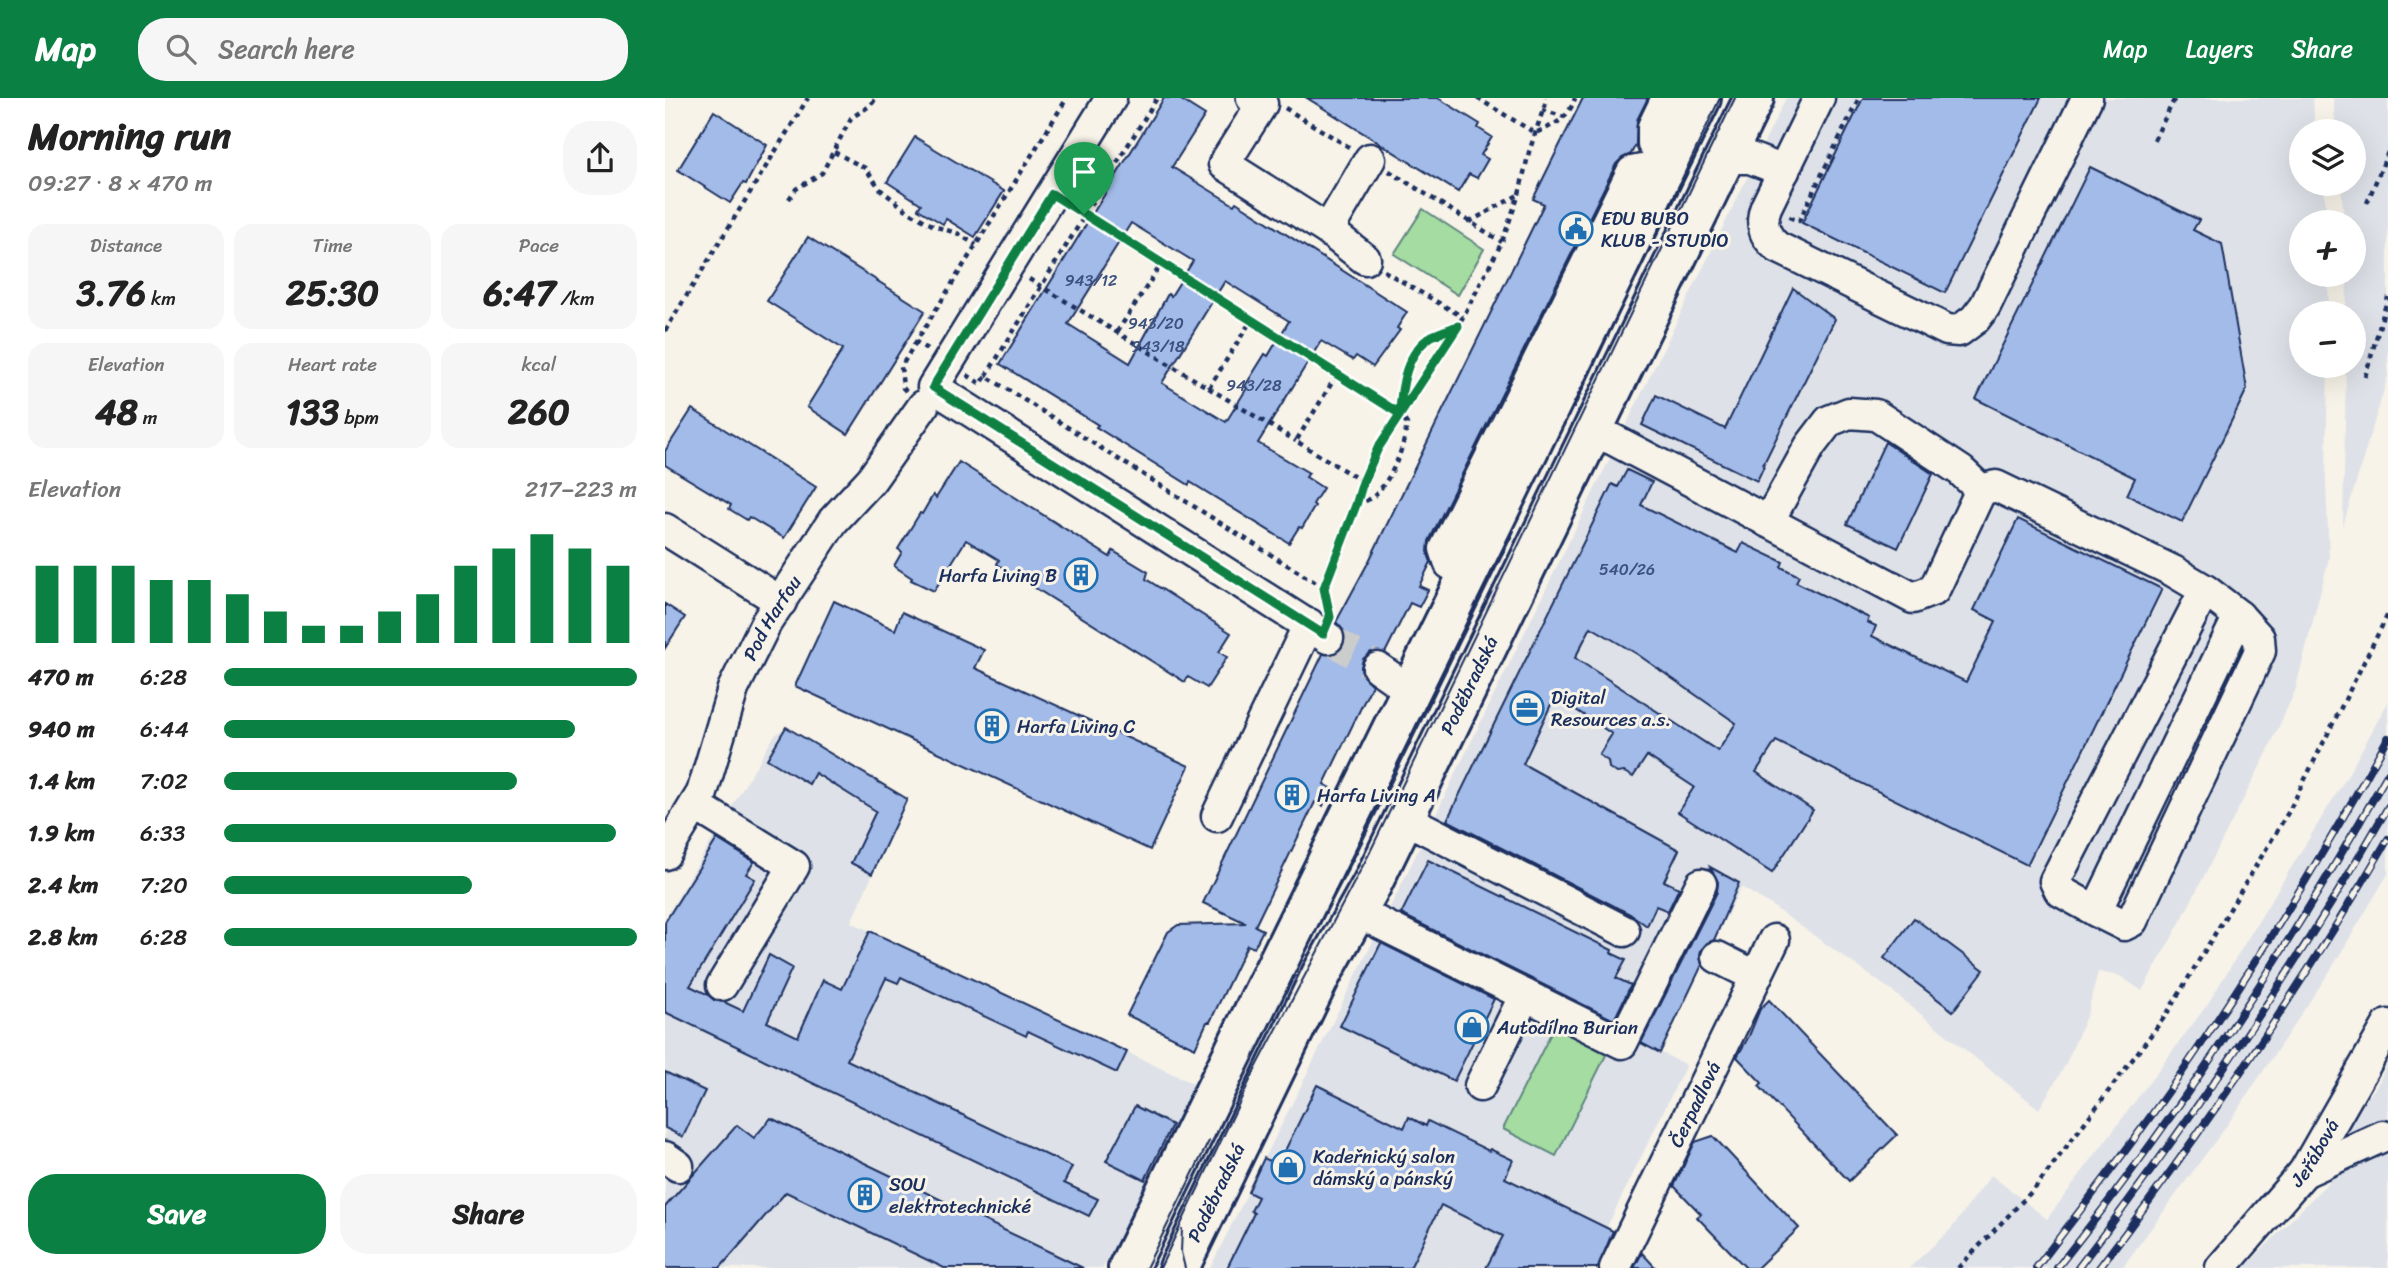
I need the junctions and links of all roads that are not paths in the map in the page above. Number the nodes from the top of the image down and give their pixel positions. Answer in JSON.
{"nodes":[{"id":1,"x":1111,"y":98,"type":"edge"},
{"id":2,"x":1252,"y":98,"type":"edge"},
{"id":3,"x":1667,"y":98,"type":"edge"},
{"id":4,"x":1701,"y":98,"type":"edge"},
{"id":5,"x":1754,"y":98,"type":"edge"},
{"id":6,"x":1819,"y":98,"type":"edge"},
{"id":7,"x":2087,"y":98,"type":"edge"},
{"id":8,"x":1723,"y":158,"type":"junction"},
{"id":9,"x":1370,"y":159,"type":"dead end"},
{"id":10,"x":1667,"y":167,"type":"junction"},
{"id":11,"x":1784,"y":171,"type":"junction"},
{"id":12,"x":1328,"y":230,"type":"junction"},
{"id":13,"x":1366,"y":259,"type":"road end"},
{"id":14,"x":935,"y":385,"type":"junction"},
{"id":15,"x":1591,"y":432,"type":"junction"},
{"id":16,"x":1981,"y":490,"type":"junction"},
{"id":17,"x":1768,"y":522,"type":"junction"},
{"id":18,"x":665,"y":529,"type":"edge"},
{"id":19,"x":2205,"y":590,"type":"junction"},
{"id":20,"x":781,"y":602,"type":"junction"},
{"id":21,"x":1378,"y":668,"type":"tunnel mouth"},
{"id":22,"x":1411,"y":691,"type":"junction"},
{"id":23,"x":695,"y":805,"type":"junction"},
{"id":24,"x":1217,"y":816,"type":"dead end"},
{"id":25,"x":1404,"y":818,"type":"junction"},
{"id":26,"x":665,"y":854,"type":"edge"},
{"id":27,"x":1701,"y":884,"type":"dead end"},
{"id":28,"x":1357,"y":912,"type":"junction"},
{"id":29,"x":1623,"y":931,"type":"dead end"},
{"id":30,"x":1774,"y":940,"type":"dead end"},
{"id":31,"x":1717,"y":957,"type":"dead end"},
{"id":32,"x":1755,"y":976,"type":"junction"},
{"id":33,"x":722,"y":985,"type":"dead end"},
{"id":34,"x":1525,"y":995,"type":"junction"},
{"id":35,"x":2388,"y":1025,"type":"edge"},
{"id":36,"x":1480,"y":1086,"type":"dead end"},
{"id":37,"x":2383,"y":1136,"type":"dead end"},
{"id":38,"x":2304,"y":1172,"type":"junction"},
{"id":39,"x":1131,"y":1267,"type":"edge"},
{"id":40,"x":1179,"y":1268,"type":"edge"},
{"id":41,"x":1615,"y":1268,"type":"edge"},
{"id":42,"x":2221,"y":1268,"type":"edge"}],
"edges":[{"from":1,"to":14,"type":"street","name":"Pod Harfou"},
{"from":2,"to":12,"type":"street"},
{"from":3,"to":10,"type":"street"},
{"from":4,"to":10,"type":"main road"},
{"from":5,"to":8,"type":"main road","name":"Poděbradská"},
{"from":6,"to":11,"type":"street"},
{"from":7,"to":11,"type":"street"},
{"from":8,"to":11,"type":"street"},
{"from":8,"to":15,"type":"main road","name":"Poděbradská"},
{"from":9,"to":12,"type":"street"},
{"from":10,"to":22,"type":"main road"},
{"from":12,"to":13,"type":"street"},
{"from":14,"to":20,"type":"street","name":"Pod Harfou"},
{"from":14,"to":24,"type":"street"},
{"from":15,"to":17,"type":"street"},
{"from":15,"to":25,"type":"main road","name":"Poděbradská"},
{"from":16,"to":17,"type":"street"},
{"from":16,"to":17,"type":"street"},
{"from":16,"to":19,"type":"street"},
{"from":18,"to":20,"type":"street"},
{"from":19,"to":19,"type":"street"},
{"from":20,"to":23,"type":"street","name":"Pod Harfou"},
{"from":21,"to":22,"type":"street"},
{"from":22,"to":39,"type":"main road"},
{"from":23,"to":26,"type":"street","name":"Pod Harfou"},
{"from":23,"to":33,"type":"street"},
{"from":25,"to":28,"type":"main road","name":"Poděbradská"},
{"from":25,"to":29,"type":"street"},
{"from":27,"to":34,"type":"street"},
{"from":28,"to":34,"type":"street"},
{"from":28,"to":40,"type":"main road","name":"Poděbradská"},
{"from":30,"to":32,"type":"street","name":"Čerpadlová"},
{"from":31,"to":32,"type":"street"},
{"from":32,"to":41,"type":"street","name":"Čerpadlová"},
{"from":34,"to":36,"type":"street"},
{"from":35,"to":38,"type":"street","name":"Jeřábová"},
{"from":37,"to":38,"type":"street"},
{"from":38,"to":42,"type":"street","name":"Jeřábová"}]}
